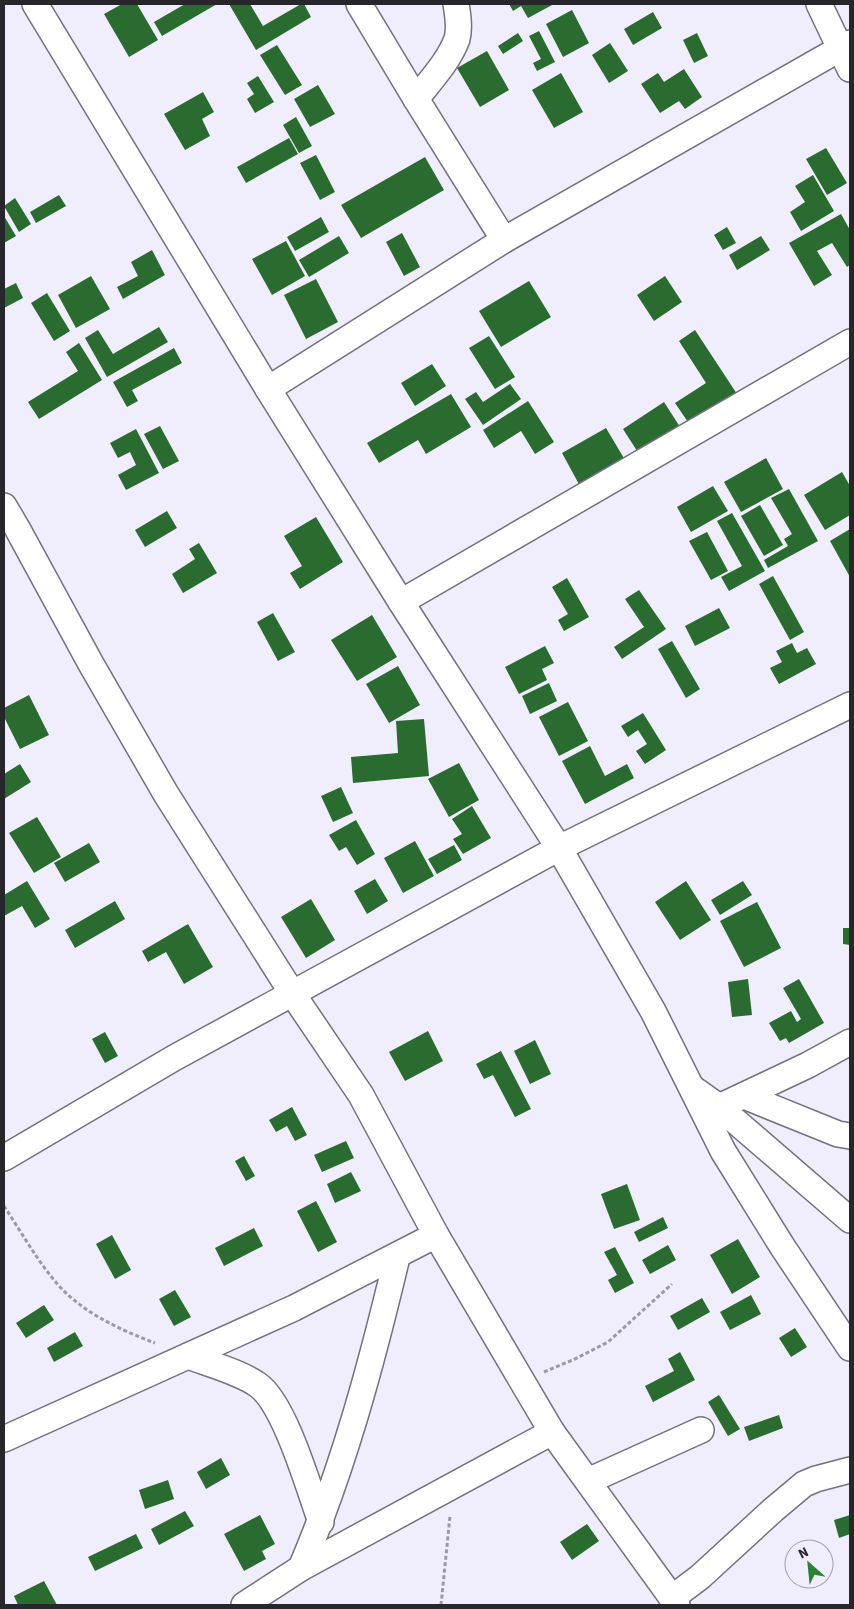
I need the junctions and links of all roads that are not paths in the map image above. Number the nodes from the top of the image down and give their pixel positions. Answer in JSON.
{"nodes":[{"id":1,"x":35,"y":4,"type":"edge"},
{"id":2,"x":456,"y":4,"type":"edge"},
{"id":3,"x":819,"y":4,"type":"edge"},
{"id":4,"x":364,"y":6,"type":"edge"},
{"id":5,"x":847,"y":54,"type":"edge"},
{"id":6,"x":416,"y":99,"type":"junction"},
{"id":7,"x":504,"y":240,"type":"junction"},
{"id":8,"x":850,"y":342,"type":"edge"},
{"id":9,"x":268,"y":389,"type":"junction"},
{"id":10,"x":4,"y":506,"type":"edge"},
{"id":11,"x":11,"y":531,"type":"edge"},
{"id":12,"x":401,"y":602,"type":"junction"},
{"id":13,"x":850,"y":705,"type":"edge"},
{"id":14,"x":560,"y":848,"type":"junction"},
{"id":15,"x":292,"y":993,"type":"junction"},
{"id":16,"x":850,"y":1042,"type":"edge"},
{"id":17,"x":690,"y":1087,"type":"junction"},
{"id":18,"x":744,"y":1096,"type":"junction"},
{"id":19,"x":719,"y":1107,"type":"junction"},
{"id":20,"x":850,"y":1136,"type":"edge"},
{"id":21,"x":4,"y":1158,"type":"edge"},
{"id":22,"x":850,"y":1220,"type":"edge"},
{"id":23,"x":436,"y":1235,"type":"junction"},
{"id":24,"x":397,"y":1256,"type":"junction"},
{"id":25,"x":850,"y":1348,"type":"edge"},
{"id":26,"x":188,"y":1356,"type":"junction"},
{"id":27,"x":701,"y":1430,"type":"dead end"},
{"id":28,"x":552,"y":1432,"type":"junction"},
{"id":29,"x":4,"y":1439,"type":"edge"},
{"id":30,"x":850,"y":1470,"type":"edge"},
{"id":31,"x":588,"y":1481,"type":"junction"},
{"id":32,"x":321,"y":1522,"type":"junction"},
{"id":33,"x":301,"y":1568,"type":"junction"},
{"id":34,"x":674,"y":1601,"type":"edge"},
{"id":35,"x":244,"y":1605,"type":"edge"}],
"edges":[{"from":1,"to":9,"type":"street"},
{"from":2,"to":6,"type":"street"},
{"from":3,"to":5,"type":"street"},
{"from":4,"to":6,"type":"street"},
{"from":5,"to":7,"type":"street"},
{"from":6,"to":7,"type":"street"},
{"from":7,"to":9,"type":"street"},
{"from":8,"to":12,"type":"street"},
{"from":9,"to":12,"type":"street"},
{"from":10,"to":11,"type":"street"},
{"from":11,"to":15,"type":"street"},
{"from":12,"to":14,"type":"street"},
{"from":13,"to":14,"type":"street"},
{"from":14,"to":15,"type":"street"},
{"from":14,"to":17,"type":"street"},
{"from":15,"to":21,"type":"street"},
{"from":15,"to":23,"type":"street"},
{"from":16,"to":18,"type":"street"},
{"from":17,"to":19,"type":"street"},
{"from":17,"to":25,"type":"street"},
{"from":18,"to":19,"type":"street"},
{"from":18,"to":20,"type":"street"},
{"from":19,"to":22,"type":"street"},
{"from":23,"to":24,"type":"street"},
{"from":23,"to":28,"type":"street"},
{"from":24,"to":26,"type":"street"},
{"from":24,"to":32,"type":"street"},
{"from":26,"to":29,"type":"street"},
{"from":26,"to":32,"type":"street"},
{"from":27,"to":31,"type":"street"},
{"from":28,"to":31,"type":"street"},
{"from":28,"to":33,"type":"street"},
{"from":30,"to":34,"type":"street"},
{"from":31,"to":34,"type":"street"},
{"from":32,"to":33,"type":"street"},
{"from":33,"to":35,"type":"street"}]}
